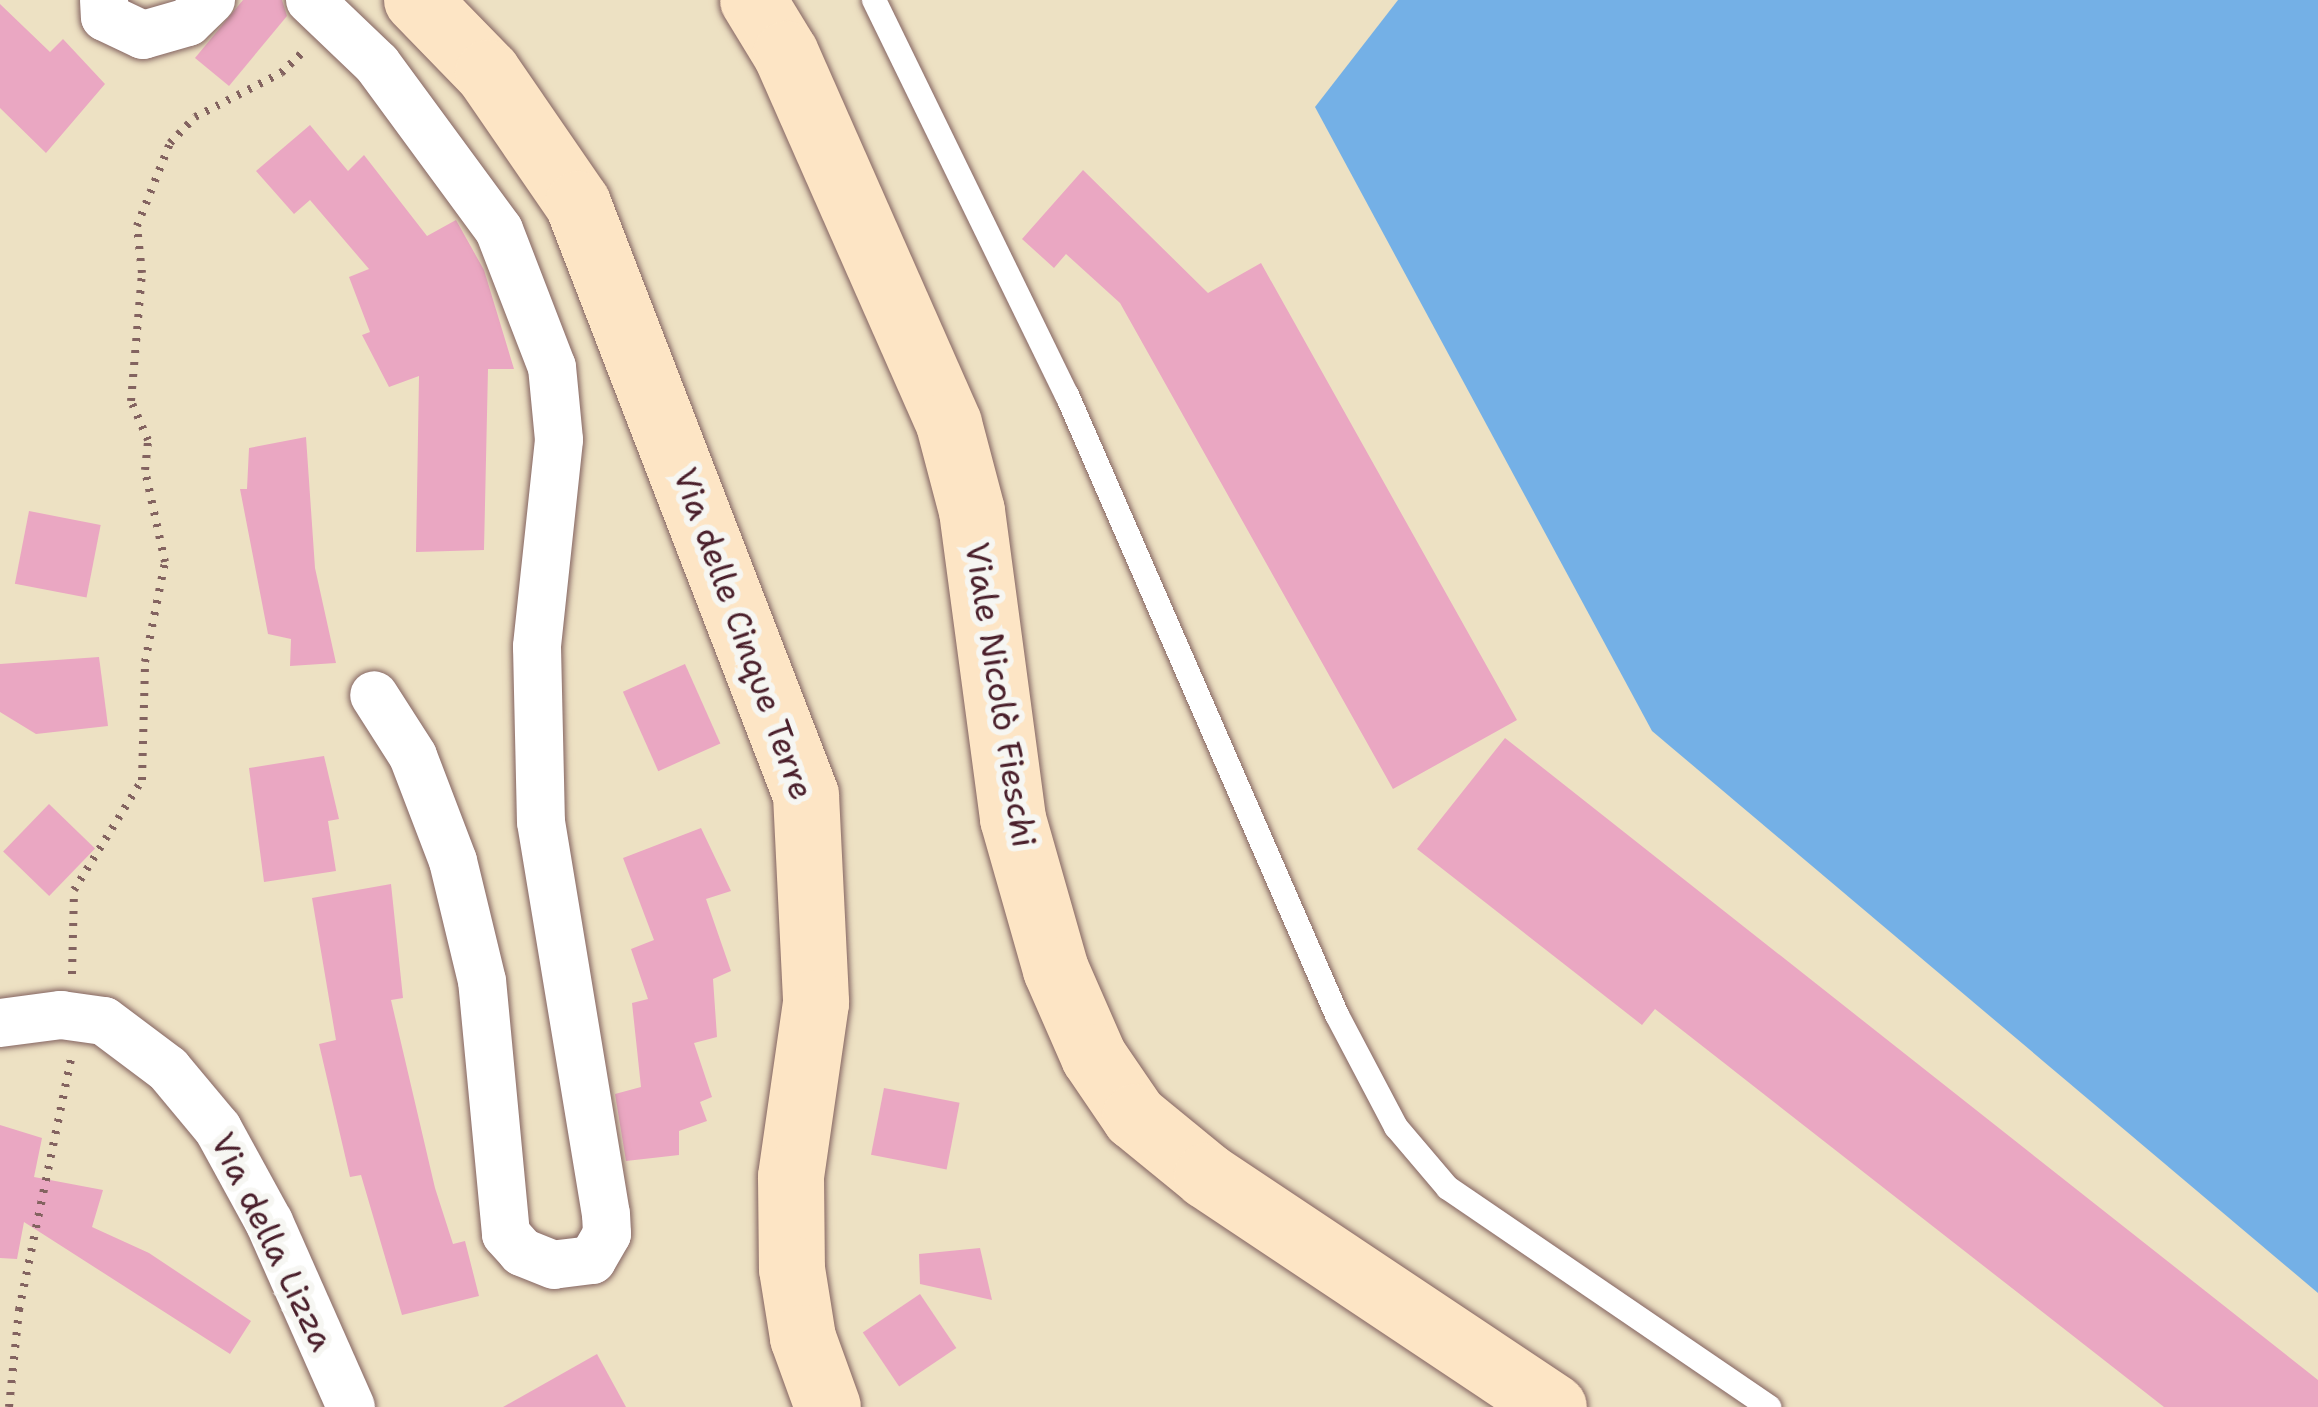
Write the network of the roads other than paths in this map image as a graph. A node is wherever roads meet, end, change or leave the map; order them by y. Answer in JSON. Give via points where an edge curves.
{"nodes":[{"id":1,"x":104,"y":0,"type":"edge"},
{"id":2,"x":211,"y":0,"type":"edge"},
{"id":3,"x":310,"y":0,"type":"edge"},
{"id":4,"x":417,"y":0,"type":"edge"},
{"id":5,"x":753,"y":0,"type":"edge"},
{"id":6,"x":874,"y":0,"type":"edge"},
{"id":7,"x":374,"y":695,"type":"dead end"},
{"id":8,"x":0,"y":1023,"type":"edge"},
{"id":9,"x":351,"y":1407,"type":"edge"},
{"id":10,"x":828,"y":1407,"type":"edge"},
{"id":11,"x":1554,"y":1407,"type":"edge"},
{"id":12,"x":1768,"y":1407,"type":"edge"}],
"edges":[{"from":1,"to":2,"type":"street","via":[[105,17],[143,35],[188,22]]},
{"from":3,"to":7,"type":"street","via":[[377,64],[499,230],[552,367],[559,440],[537,647],[541,822],[606,1214],[607,1234],[592,1260],[554,1265],[522,1252],[506,1234],[482,981],[453,862],[413,756]]},
{"from":4,"to":10,"type":"main road","name":"Via delle Cinque Terre","via":[[488,73],[578,204],[806,795],[816,1003],[791,1178],[792,1269],[803,1338]]},
{"from":5,"to":11,"type":"main road","name":"Viale Nicolò Fieschi","via":[[796,76],[949,424],[972,511],[1013,819],[1056,970],[1094,1057],[1135,1118],[1207,1176]]},
{"from":6,"to":12,"type":"lane","via":[[1067,395],[1337,1015],[1396,1127],[1448,1188]]},
{"from":8,"to":9,"type":"street","name":"Via della Lizza","via":[[61,1015],[124,1030],[218,1130]]}]}
